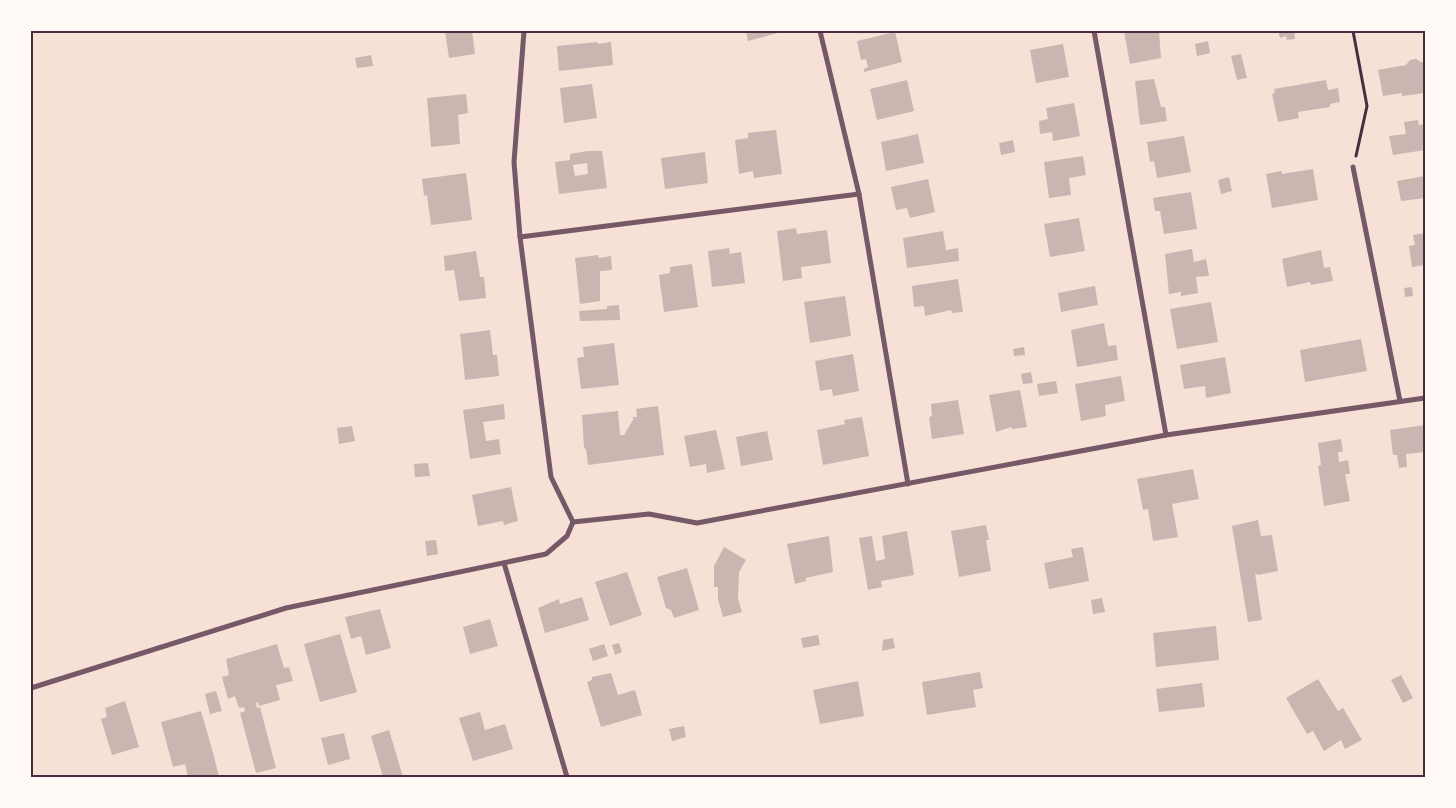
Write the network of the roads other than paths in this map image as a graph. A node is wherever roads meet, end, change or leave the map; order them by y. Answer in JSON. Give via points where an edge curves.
{"nodes":[{"id":1,"x":524,"y":31,"type":"edge"},
{"id":2,"x":820,"y":31,"type":"edge"},
{"id":3,"x":1094,"y":31,"type":"edge"},
{"id":4,"x":1354,"y":167,"type":"road end"},
{"id":5,"x":858,"y":194,"type":"junction"},
{"id":6,"x":520,"y":237,"type":"junction"},
{"id":7,"x":1425,"y":398,"type":"edge"},
{"id":8,"x":1400,"y":401,"type":"junction"},
{"id":9,"x":1166,"y":435,"type":"junction"},
{"id":10,"x":908,"y":484,"type":"junction"},
{"id":11,"x":573,"y":522,"type":"junction"},
{"id":12,"x":504,"y":563,"type":"junction"},
{"id":13,"x":31,"y":688,"type":"edge"},
{"id":14,"x":567,"y":777,"type":"edge"}],
"edges":[{"from":1,"to":6,"type":"street","via":[[514,162]]},
{"from":2,"to":5,"type":"street"},
{"from":3,"to":9,"type":"street"},
{"from":4,"to":8,"type":"street"},
{"from":5,"to":6,"type":"street"},
{"from":5,"to":10,"type":"street"},
{"from":6,"to":11,"type":"street","via":[[551,477]]},
{"from":7,"to":8,"type":"street"},
{"from":8,"to":9,"type":"street"},
{"from":9,"to":10,"type":"street"},
{"from":10,"to":11,"type":"street","via":[[697,523],[649,514]]},
{"from":11,"to":12,"type":"street","via":[[566,536],[546,554]]},
{"from":12,"to":13,"type":"street","via":[[286,608]]},
{"from":12,"to":14,"type":"street"}]}
